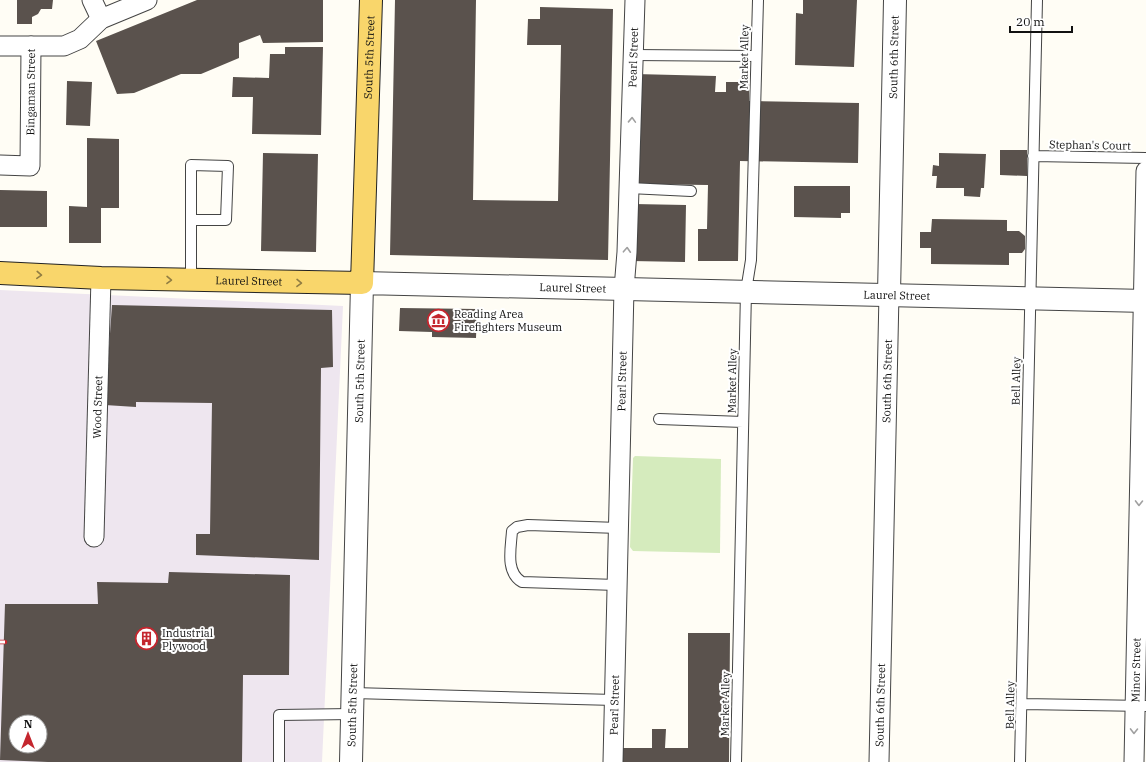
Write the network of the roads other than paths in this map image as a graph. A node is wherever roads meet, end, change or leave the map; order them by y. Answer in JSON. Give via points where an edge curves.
{"nodes":[{"id":1,"x":92,"y":0,"type":"edge"},
{"id":2,"x":148,"y":0,"type":"edge"},
{"id":3,"x":371,"y":0,"type":"edge"},
{"id":4,"x":635,"y":0,"type":"edge"},
{"id":5,"x":758,"y":0,"type":"edge"},
{"id":6,"x":895,"y":0,"type":"edge"},
{"id":7,"x":1037,"y":0,"type":"edge"},
{"id":8,"x":101,"y":19,"type":"junction"},
{"id":9,"x":0,"y":46,"type":"edge"},
{"id":10,"x":31,"y":46,"type":"junction"},
{"id":11,"x":634,"y":55,"type":"junction"},
{"id":12,"x":756,"y":56,"type":"junction"},
{"id":13,"x":1033,"y":156,"type":"junction"},
{"id":14,"x":1146,"y":158,"type":"edge"},
{"id":15,"x":0,"y":165,"type":"edge"},
{"id":16,"x":1146,"y":170,"type":"edge"},
{"id":17,"x":629,"y":188,"type":"junction"},
{"id":18,"x":692,"y":190,"type":"dead end"},
{"id":19,"x":191,"y":220,"type":"junction"},
{"id":20,"x":0,"y":273,"type":"edge"},
{"id":21,"x":101,"y":278,"type":"junction"},
{"id":22,"x":191,"y":280,"type":"junction"},
{"id":23,"x":362,"y":283,"type":"junction"},
{"id":24,"x":624,"y":289,"type":"junction"},
{"id":25,"x":746,"y":291,"type":"junction"},
{"id":26,"x":889,"y":294,"type":"junction"},
{"id":27,"x":1030,"y":298,"type":"junction"},
{"id":28,"x":1144,"y":301,"type":"edge"},
{"id":29,"x":659,"y":419,"type":"dead end"},
{"id":30,"x":743,"y":422,"type":"junction"},
{"id":31,"x":1143,"y":442,"type":"edge"},
{"id":32,"x":618,"y":528,"type":"junction"},
{"id":33,"x":94,"y":536,"type":"dead end"},
{"id":34,"x":617,"y":585,"type":"junction"},
{"id":35,"x":615,"y":700,"type":"junction"},
{"id":36,"x":352,"y":704,"type":"junction"},
{"id":37,"x":1022,"y":704,"type":"junction"},
{"id":38,"x":1140,"y":706,"type":"edge"},
{"id":39,"x":279,"y":762,"type":"edge"},
{"id":40,"x":351,"y":762,"type":"edge"},
{"id":41,"x":613,"y":762,"type":"edge"},
{"id":42,"x":736,"y":762,"type":"edge"},
{"id":43,"x":879,"y":762,"type":"edge"},
{"id":44,"x":1020,"y":762,"type":"edge"},
{"id":45,"x":1134,"y":762,"type":"edge"}],
"edges":[{"from":1,"to":8,"type":"street"},
{"from":2,"to":8,"type":"street","name":"Bingaman Street"},
{"from":3,"to":23,"type":"main road","name":"South 5th Street"},
{"from":4,"to":11,"type":"street","name":"Pearl Street"},
{"from":5,"to":12,"type":"lane","name":"Market Alley"},
{"from":6,"to":26,"type":"street","name":"South 6th Street"},
{"from":7,"to":13,"type":"lane","name":"Bell Alley"},
{"from":8,"to":10,"type":"street","name":"Bingaman Street","via":[[80,39],[64,46]]},
{"from":9,"to":10,"type":"street"},
{"from":10,"to":15,"type":"street","name":"Bingaman Street","via":[[30,166]]},
{"from":11,"to":12,"type":"lane"},
{"from":17,"to":11,"type":"street","name":"Pearl Street","one_way":true},
{"from":12,"to":25,"type":"lane","name":"Market Alley","via":[[752,260]]},
{"from":13,"to":14,"type":"lane","name":"Stephan's Court"},
{"from":13,"to":27,"type":"lane","name":"Bell Alley"},
{"from":16,"to":28,"type":"street","name":"Minor Street"},
{"from":17,"to":18,"type":"lane"},
{"from":24,"to":17,"type":"street","name":"Pearl Street","one_way":true},
{"from":19,"to":19,"type":"lane","via":[[191,165],[228,166],[226,220]]},
{"from":19,"to":22,"type":"lane"},
{"from":20,"to":21,"type":"main road","name":"Laurel Street","one_way":true},
{"from":21,"to":22,"type":"main road","name":"Laurel Street","one_way":true},
{"from":21,"to":33,"type":"street","name":"Wood Street"},
{"from":22,"to":23,"type":"main road","name":"Laurel Street","one_way":true},
{"from":23,"to":24,"type":"street","name":"Laurel Street"},
{"from":23,"to":36,"type":"street","name":"South 5th Street"},
{"from":24,"to":25,"type":"street","name":"Laurel Street"},
{"from":24,"to":32,"type":"street","name":"Pearl Street"},
{"from":25,"to":26,"type":"street","name":"Laurel Street"},
{"from":25,"to":30,"type":"lane","name":"Market Alley"},
{"from":26,"to":27,"type":"street","name":"Laurel Street"},
{"from":26,"to":43,"type":"street","name":"South 6th Street"},
{"from":27,"to":28,"type":"street","name":"Laurel Street"},
{"from":27,"to":37,"type":"lane","name":"Bell Alley"},
{"from":28,"to":31,"type":"street","name":"Minor Street"},
{"from":29,"to":30,"type":"lane"},
{"from":30,"to":42,"type":"lane","name":"Market Alley"},
{"from":31,"to":38,"type":"street","name":"Minor Street","one_way":true},
{"from":32,"to":34,"type":"street","name":"Pearl Street"},
{"from":32,"to":34,"type":"lane","via":[[528,525],[517,527],[512,531],[511,568],[517,579],[522,582]]},
{"from":34,"to":35,"type":"street","name":"Pearl Street"},
{"from":35,"to":36,"type":"lane"},
{"from":35,"to":41,"type":"street","name":"Pearl Street"},
{"from":36,"to":39,"type":"lane","via":[[280,715]]},
{"from":36,"to":40,"type":"street","name":"South 5th Street"},
{"from":37,"to":38,"type":"lane"},
{"from":37,"to":44,"type":"lane","name":"Bell Alley"},
{"from":38,"to":45,"type":"street","name":"Minor Street","one_way":true}]}
